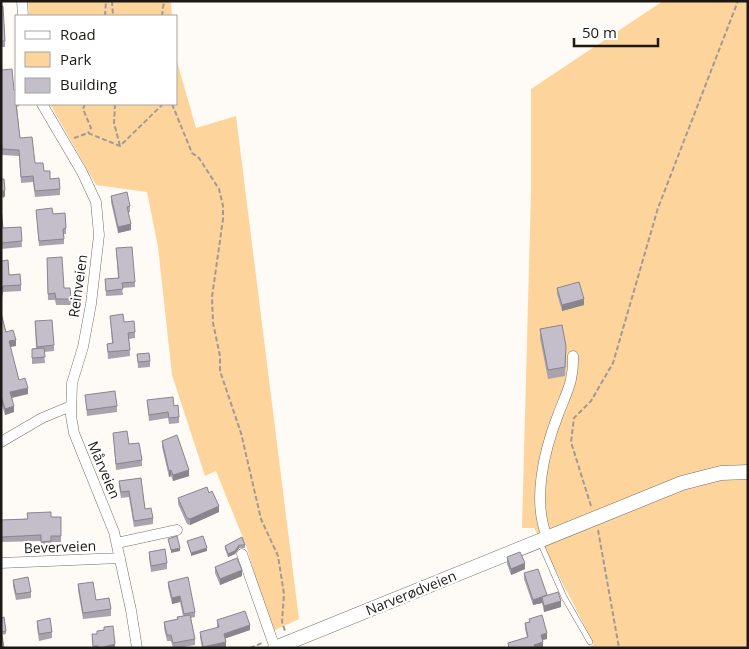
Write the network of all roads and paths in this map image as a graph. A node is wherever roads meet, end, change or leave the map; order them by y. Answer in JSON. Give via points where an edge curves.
{"nodes":[{"id":1,"x":22,"y":1,"type":"edge"},
{"id":2,"x":106,"y":1,"type":"edge"},
{"id":3,"x":112,"y":1,"type":"edge"},
{"id":4,"x":164,"y":1,"type":"edge"},
{"id":5,"x":738,"y":1,"type":"edge"},
{"id":6,"x":23,"y":15,"type":"edge"},
{"id":7,"x":105,"y":15,"type":"edge"},
{"id":8,"x":113,"y":15,"type":"edge"},
{"id":9,"x":162,"y":15,"type":"edge"},
{"id":10,"x":43,"y":105,"type":"edge"},
{"id":11,"x":85,"y":105,"type":"edge"},
{"id":12,"x":114,"y":105,"type":"edge"},
{"id":13,"x":162,"y":105,"type":"edge"},
{"id":14,"x":172,"y":105,"type":"edge"},
{"id":15,"x":88,"y":133,"type":"junction"},
{"id":16,"x":63,"y":142,"type":"junction"},
{"id":17,"x":120,"y":146,"type":"junction"},
{"id":18,"x":573,"y":356,"type":"dead end"},
{"id":19,"x":71,"y":406,"type":"junction"},
{"id":20,"x":1,"y":442,"type":"edge"},
{"id":21,"x":748,"y":472,"type":"edge"},
{"id":22,"x":593,"y":512,"type":"junction"},
{"id":23,"x":177,"y":530,"type":"dead end"},
{"id":24,"x":543,"y":538,"type":"junction"},
{"id":25,"x":117,"y":543,"type":"junction"},
{"id":26,"x":242,"y":554,"type":"dead end"},
{"id":27,"x":120,"y":558,"type":"junction"},
{"id":28,"x":1,"y":563,"type":"edge"},
{"id":29,"x":289,"y":642,"type":"junction"},
{"id":30,"x":590,"y":642,"type":"dead end"},
{"id":31,"x":274,"y":645,"type":"edge"},
{"id":32,"x":137,"y":648,"type":"edge"},
{"id":33,"x":250,"y":648,"type":"edge"},
{"id":34,"x":619,"y":648,"type":"edge"}],
"edges":[{"from":1,"to":6,"type":"street"},
{"from":2,"to":7,"type":"path"},
{"from":3,"to":8,"type":"path"},
{"from":4,"to":9,"type":"path"},
{"from":5,"to":22,"type":"path","via":[[658,208],[613,363],[591,401],[574,418],[571,442]]},
{"from":10,"to":16,"type":"street","name":"Reinveien"},
{"from":11,"to":15,"type":"path","via":[[83,109],[91,128]]},
{"from":12,"to":17,"type":"path","via":[[114,123]]},
{"from":13,"to":17,"type":"path"},
{"from":14,"to":29,"type":"path","via":[[192,153],[199,158],[221,197],[223,219],[212,297],[220,371],[241,433],[261,520],[278,556],[284,594],[282,622]]},
{"from":15,"to":16,"type":"path"},
{"from":15,"to":17,"type":"path"},
{"from":16,"to":19,"type":"street","name":"Reinveien","via":[[90,187],[99,221],[91,304],[72,383]]},
{"from":18,"to":24,"type":"street","via":[[574,371],[552,432],[540,495]]},
{"from":19,"to":20,"type":"street","via":[[42,418]]},
{"from":19,"to":25,"type":"street","name":"Mårveien","via":[[74,434],[100,493]]},
{"from":21,"to":22,"type":"main road","name":"Narverødveien","via":[[720,473]]},
{"from":22,"to":24,"type":"main road","name":"Narverødveien"},
{"from":22,"to":34,"type":"path"},
{"from":23,"to":25,"type":"street"},
{"from":24,"to":29,"type":"main road","name":"Narverødveien"},
{"from":24,"to":30,"type":"lane","via":[[564,597]]},
{"from":25,"to":27,"type":"street","name":"Mårveien"},
{"from":26,"to":31,"type":"street"},
{"from":27,"to":28,"type":"street","name":"Beverveien"},
{"from":27,"to":32,"type":"street","name":"Mårveien"},
{"from":29,"to":31,"type":"main road","name":"Narverødveien"},
{"from":31,"to":33,"type":"path"}]}
